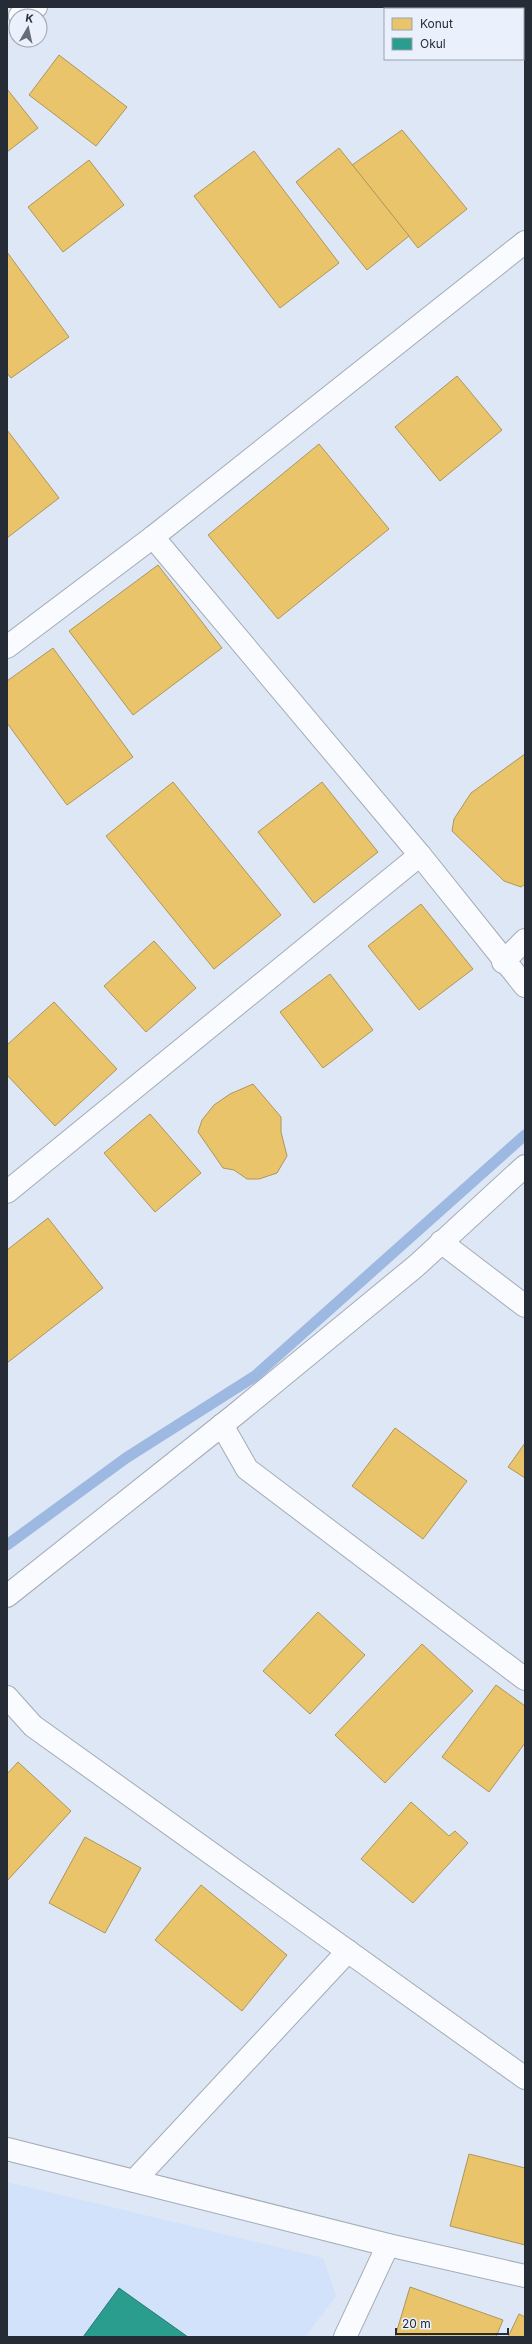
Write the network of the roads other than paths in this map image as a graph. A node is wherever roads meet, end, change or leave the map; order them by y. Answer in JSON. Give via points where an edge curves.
{"nodes":[{"id":1,"x":525,"y":242,"type":"edge"},
{"id":2,"x":152,"y":537,"type":"junction"},
{"id":3,"x":7,"y":647,"type":"edge"},
{"id":4,"x":420,"y":855,"type":"junction"},
{"id":5,"x":525,"y":940,"type":"edge"},
{"id":6,"x":503,"y":962,"type":"junction"},
{"id":7,"x":525,"y":986,"type":"edge"},
{"id":8,"x":525,"y":1166,"type":"edge"},
{"id":9,"x":7,"y":1192,"type":"edge"},
{"id":10,"x":441,"y":1242,"type":"junction"},
{"id":11,"x":525,"y":1306,"type":"edge"},
{"id":12,"x":222,"y":1425,"type":"junction"},
{"id":13,"x":7,"y":1596,"type":"edge"},
{"id":14,"x":525,"y":1679,"type":"edge"},
{"id":15,"x":7,"y":1697,"type":"edge"},
{"id":16,"x":348,"y":1951,"type":"junction"},
{"id":17,"x":525,"y":2078,"type":"edge"},
{"id":18,"x":7,"y":2149,"type":"edge"},
{"id":19,"x":134,"y":2181,"type":"junction"},
{"id":20,"x":388,"y":2245,"type":"junction"},
{"id":21,"x":525,"y":2276,"type":"edge"},
{"id":22,"x":345,"y":2337,"type":"edge"}],
"edges":[{"from":1,"to":2,"type":"street"},
{"from":2,"to":3,"type":"street"},
{"from":2,"to":4,"type":"street"},
{"from":4,"to":6,"type":"street"},
{"from":4,"to":9,"type":"street"},
{"from":5,"to":6,"type":"street"},
{"from":6,"to":7,"type":"street"},
{"from":8,"to":10,"type":"street"},
{"from":10,"to":11,"type":"street"},
{"from":10,"to":12,"type":"street"},
{"from":12,"to":13,"type":"street"},
{"from":12,"to":14,"type":"street","via":[[248,1469]]},
{"from":15,"to":16,"type":"street","via":[[33,1726]]},
{"from":16,"to":17,"type":"street"},
{"from":16,"to":19,"type":"street"},
{"from":18,"to":19,"type":"street"},
{"from":19,"to":20,"type":"street"},
{"from":20,"to":21,"type":"street"},
{"from":20,"to":22,"type":"street"}]}
